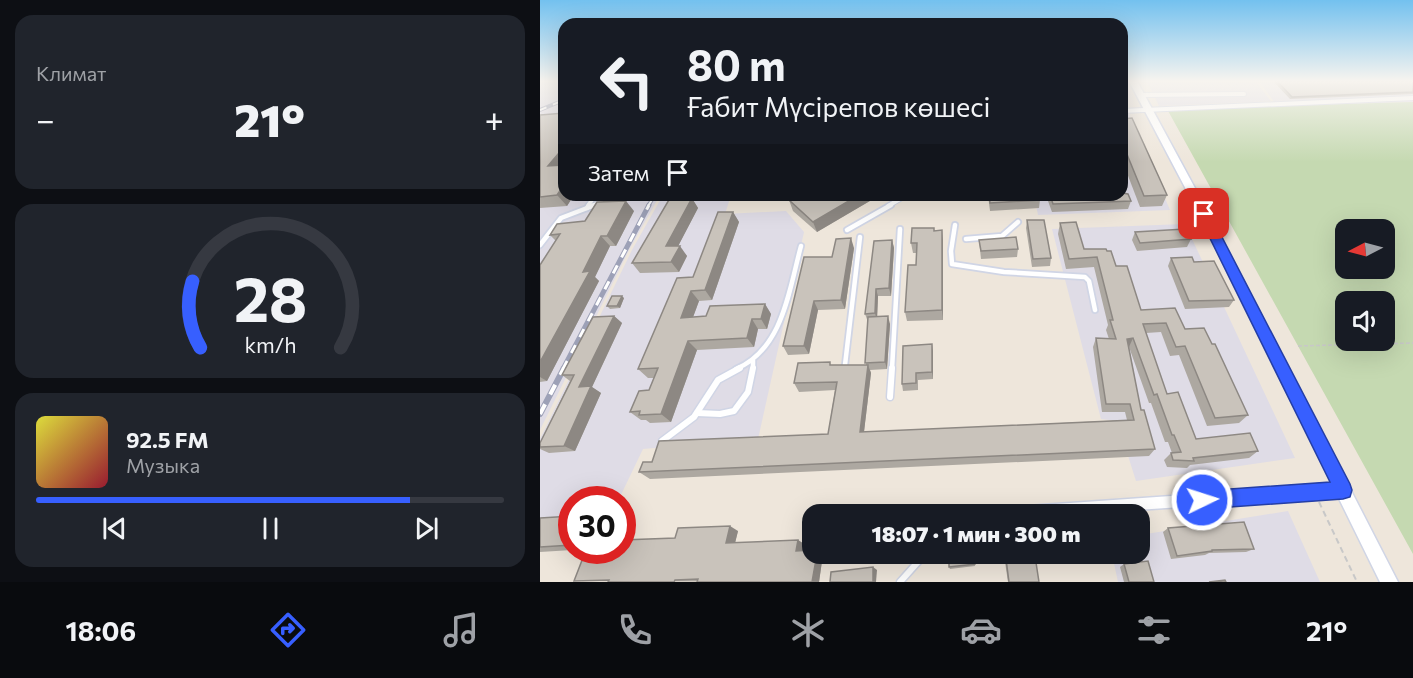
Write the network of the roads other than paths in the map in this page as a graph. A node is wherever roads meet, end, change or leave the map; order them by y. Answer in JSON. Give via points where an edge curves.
{"nodes":[{"id":1,"x":1147,"y":108,"type":"edge"},
{"id":2,"x":1207,"y":108,"type":"edge"},
{"id":3,"x":1128,"y":111,"type":"edge"},
{"id":4,"x":1149,"y":111,"type":"junction"},
{"id":5,"x":591,"y":201,"type":"edge"},
{"id":6,"x":605,"y":201,"type":"edge"},
{"id":7,"x":897,"y":201,"type":"edge"},
{"id":8,"x":587,"y":208,"type":"junction"},
{"id":9,"x":1018,"y":222,"type":"dead end"},
{"id":10,"x":955,"y":225,"type":"dead end"},
{"id":11,"x":900,"y":229,"type":"dead end"},
{"id":12,"x":846,"y":230,"type":"dead end"},
{"id":13,"x":860,"y":237,"type":"dead end"},
{"id":14,"x":966,"y":238,"type":"dead end"},
{"id":15,"x":540,"y":246,"type":"edge"},
{"id":16,"x":801,"y":246,"type":"dead end"},
{"id":17,"x":1095,"y":310,"type":"dead end"},
{"id":18,"x":753,"y":360,"type":"junction"},
{"id":19,"x":845,"y":365,"type":"edge"},
{"id":20,"x":890,"y":397,"type":"dead end"},
{"id":21,"x":697,"y":413,"type":"junction"},
{"id":22,"x":662,"y":441,"type":"edge"},
{"id":23,"x":1343,"y":490,"type":"junction"},
{"id":24,"x":1142,"y":504,"type":"edge"},
{"id":25,"x":916,"y":564,"type":"edge"},
{"id":26,"x":900,"y":582,"type":"edge"},
{"id":27,"x":1389,"y":582,"type":"edge"}],
"edges":[{"from":1,"to":4,"type":"main road"},
{"from":2,"to":4,"type":"lane"},
{"from":3,"to":4,"type":"lane"},
{"from":4,"to":23,"type":"main road"},
{"from":5,"to":8,"type":"lane"},
{"from":6,"to":8,"type":"lane"},
{"from":7,"to":12,"type":"lane"},
{"from":8,"to":15,"type":"lane","via":[[561,218]]},
{"from":9,"to":14,"type":"lane","via":[[1011,233],[1002,237]]},
{"from":10,"to":17,"type":"lane","via":[[952,264],[1085,277]]},
{"from":11,"to":20,"type":"lane"},
{"from":13,"to":19,"type":"lane"},
{"from":16,"to":18,"type":"lane","via":[[782,312],[772,335]]},
{"from":18,"to":21,"type":"lane","via":[[714,383]]},
{"from":18,"to":21,"type":"lane","via":[[750,385],[737,409],[728,413]]},
{"from":21,"to":22,"type":"lane"},
{"from":23,"to":24,"type":"street"},
{"from":23,"to":27,"type":"main road"},
{"from":25,"to":26,"type":"lane"}]}
